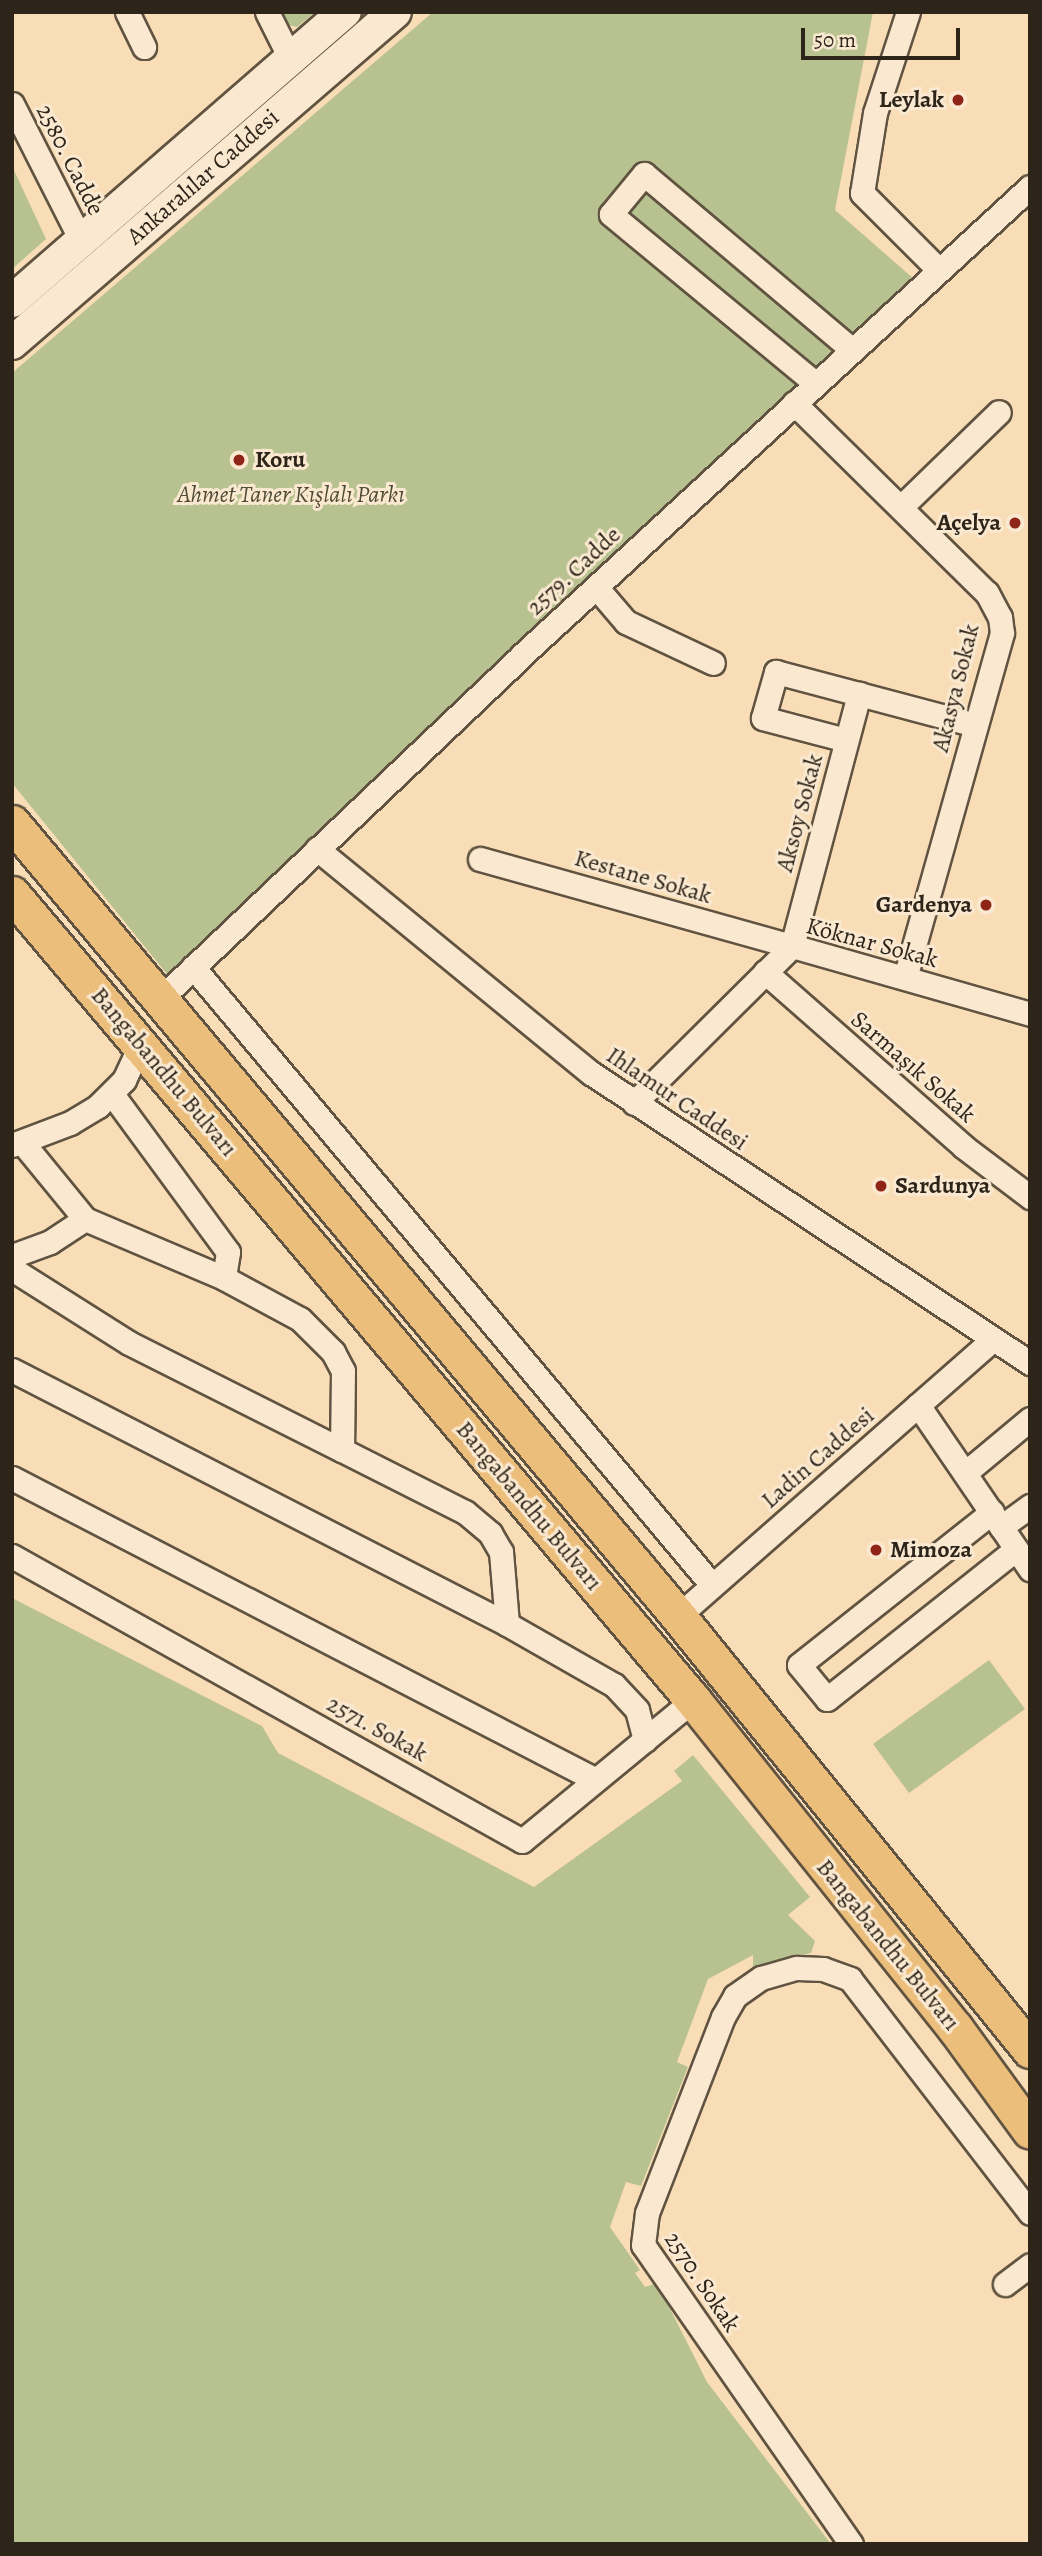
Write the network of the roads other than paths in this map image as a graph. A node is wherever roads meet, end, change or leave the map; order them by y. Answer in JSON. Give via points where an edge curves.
{"nodes":[{"id":1,"x":127,"y":12,"type":"edge"},
{"id":2,"x":267,"y":12,"type":"edge"},
{"id":3,"x":345,"y":12,"type":"edge"},
{"id":4,"x":395,"y":12,"type":"edge"},
{"id":5,"x":908,"y":12,"type":"edge"},
{"id":6,"x":144,"y":47,"type":"dead end"},
{"id":7,"x":290,"y":58,"type":"junction"},
{"id":8,"x":313,"y":82,"type":"junction"},
{"id":9,"x":12,"y":104,"type":"edge"},
{"id":10,"x":1030,"y":187,"type":"edge"},
{"id":11,"x":81,"y":240,"type":"junction"},
{"id":12,"x":104,"y":262,"type":"junction"},
{"id":13,"x":939,"y":270,"type":"junction"},
{"id":14,"x":12,"y":301,"type":"edge"},
{"id":15,"x":12,"y":343,"type":"edge"},
{"id":16,"x":852,"y":350,"type":"junction"},
{"id":17,"x":816,"y":383,"type":"junction"},
{"id":18,"x":794,"y":403,"type":"junction"},
{"id":19,"x":999,"y":412,"type":"dead end"},
{"id":20,"x":901,"y":507,"type":"junction"},
{"id":21,"x":596,"y":587,"type":"junction"},
{"id":22,"x":713,"y":663,"type":"dead end"},
{"id":23,"x":859,"y":694,"type":"junction"},
{"id":24,"x":975,"y":725,"type":"junction"},
{"id":25,"x":846,"y":740,"type":"junction"},
{"id":26,"x":12,"y":823,"type":"edge"},
{"id":27,"x":317,"y":849,"type":"junction"},
{"id":28,"x":480,"y":859,"type":"dead end"},
{"id":29,"x":12,"y":894,"type":"edge"},
{"id":30,"x":792,"y":946,"type":"junction"},
{"id":31,"x":193,"y":967,"type":"junction"},
{"id":32,"x":765,"y":972,"type":"junction"},
{"id":33,"x":905,"y":978,"type":"junction"},
{"id":34,"x":159,"y":1000,"type":"junction"},
{"id":35,"x":1030,"y":1014,"type":"edge"},
{"id":36,"x":141,"y":1044,"type":"junction"},
{"id":37,"x":113,"y":1094,"type":"junction"},
{"id":38,"x":634,"y":1103,"type":"junction"},
{"id":39,"x":17,"y":1143,"type":"edge"},
{"id":40,"x":1030,"y":1197,"type":"edge"},
{"id":41,"x":85,"y":1219,"type":"junction"},
{"id":42,"x":12,"y":1256,"type":"edge"},
{"id":43,"x":12,"y":1269,"type":"edge"},
{"id":44,"x":224,"y":1278,"type":"junction"},
{"id":45,"x":992,"y":1340,"type":"junction"},
{"id":46,"x":1030,"y":1363,"type":"edge"},
{"id":47,"x":12,"y":1370,"type":"edge"},
{"id":48,"x":918,"y":1405,"type":"junction"},
{"id":49,"x":1030,"y":1419,"type":"edge"},
{"id":50,"x":342,"y":1450,"type":"junction"},
{"id":51,"x":965,"y":1472,"type":"junction"},
{"id":52,"x":12,"y":1478,"type":"edge"},
{"id":53,"x":1030,"y":1506,"type":"edge"},
{"id":54,"x":996,"y":1520,"type":"junction"},
{"id":55,"x":1016,"y":1549,"type":"junction"},
{"id":56,"x":12,"y":1556,"type":"edge"},
{"id":57,"x":1030,"y":1569,"type":"edge"},
{"id":58,"x":712,"y":1586,"type":"junction"},
{"id":59,"x":678,"y":1616,"type":"junction"},
{"id":60,"x":508,"y":1624,"type":"junction"},
{"id":61,"x":693,"y":1700,"type":"junction"},
{"id":62,"x":645,"y":1740,"type":"junction"},
{"id":63,"x":596,"y":1780,"type":"junction"},
{"id":64,"x":1030,"y":2050,"type":"edge"},
{"id":65,"x":1030,"y":2131,"type":"edge"},
{"id":66,"x":1030,"y":2213,"type":"edge"},
{"id":67,"x":1030,"y":2265,"type":"edge"},
{"id":68,"x":1005,"y":2284,"type":"dead end"},
{"id":69,"x":852,"y":2544,"type":"edge"}],
"edges":[{"from":1,"to":6,"type":"street"},
{"from":2,"to":7,"type":"street"},
{"from":3,"to":7,"type":"main road","name":"Ankaralılar Caddesi"},
{"from":4,"to":8,"type":"main road","name":"Ankaralılar Caddesi"},
{"from":5,"to":13,"type":"street","via":[[875,114],[862,194]]},
{"from":7,"to":8,"type":"main road"},
{"from":7,"to":11,"type":"main road","name":"Ankaralılar Caddesi"},
{"from":8,"to":12,"type":"main road","name":"Ankaralılar Caddesi"},
{"from":9,"to":11,"type":"street","name":"2580. Cadde"},
{"from":10,"to":13,"type":"street","name":"2579. Cadde"},
{"from":11,"to":12,"type":"main road"},
{"from":11,"to":14,"type":"main road","name":"Ankaralılar Caddesi"},
{"from":12,"to":15,"type":"main road","name":"Ankaralılar Caddesi"},
{"from":13,"to":16,"type":"street","name":"2579. Cadde"},
{"from":16,"to":17,"type":"street","name":"2579. Cadde"},
{"from":16,"to":17,"type":"street","via":[[644,174],[611,214]]},
{"from":17,"to":18,"type":"street","name":"2579. Cadde"},
{"from":18,"to":20,"type":"street","name":"Akasya Sokak"},
{"from":18,"to":21,"type":"street","name":"2579. Cadde"},
{"from":19,"to":20,"type":"street"},
{"from":20,"to":24,"type":"street","name":"Akasya Sokak","via":[[987,593],[1000,617],[1002,633]]},
{"from":21,"to":22,"type":"street","via":[[626,622]]},
{"from":21,"to":27,"type":"street","name":"2579. Cadde"},
{"from":23,"to":24,"type":"street"},
{"from":23,"to":25,"type":"street","name":"Aksoy Sokak"},
{"from":23,"to":25,"type":"street","via":[[776,672],[763,718]]},
{"from":24,"to":33,"type":"street","name":"Akasya Sokak"},
{"from":25,"to":30,"type":"street","name":"Aksoy Sokak"},
{"from":26,"to":34,"type":"main road","name":"Bangabandhu Bulvarı"},
{"from":27,"to":31,"type":"street","name":"2579. Cadde"},
{"from":27,"to":38,"type":"street","name":"Ihlamur Caddesi","via":[[568,1056]]},
{"from":28,"to":30,"type":"street","name":"Kestane Sokak"},
{"from":29,"to":36,"type":"main road","name":"Bangabandhu Bulvarı"},
{"from":30,"to":32,"type":"street","name":"Köknar Sokak"},
{"from":30,"to":33,"type":"street","name":"Köknar Sokak"},
{"from":31,"to":34,"type":"street","name":"2579. Cadde"},
{"from":31,"to":58,"type":"street"},
{"from":32,"to":38,"type":"street","name":"Köknar Sokak"},
{"from":32,"to":40,"type":"street","name":"Sarmaşık Sokak","via":[[964,1147]]},
{"from":33,"to":35,"type":"street","name":"Köknar Sokak"},
{"from":34,"to":36,"type":"main road"},
{"from":34,"to":59,"type":"main road","name":"Bangabandhu Bulvarı"},
{"from":36,"to":37,"type":"street"},
{"from":36,"to":61,"type":"main road","name":"Bangabandhu Bulvarı"},
{"from":37,"to":39,"type":"street","via":[[84,1116]]},
{"from":37,"to":44,"type":"street","via":[[228,1252]]},
{"from":38,"to":45,"type":"street","name":"Ihlamur Caddesi"},
{"from":39,"to":41,"type":"street"},
{"from":41,"to":42,"type":"street","via":[[50,1242]]},
{"from":41,"to":44,"type":"street"},
{"from":43,"to":50,"type":"street","via":[[128,1343]]},
{"from":44,"to":50,"type":"street","via":[[300,1319],[333,1352],[342,1371]]},
{"from":45,"to":46,"type":"street","name":"Ihlamur Caddesi"},
{"from":45,"to":48,"type":"street","name":"Ladin Caddesi"},
{"from":47,"to":60,"type":"street"},
{"from":48,"to":51,"type":"street"},
{"from":48,"to":58,"type":"street","name":"Ladin Caddesi"},
{"from":49,"to":51,"type":"street"},
{"from":50,"to":60,"type":"street","via":[[465,1513],[490,1533],[502,1562]]},
{"from":51,"to":54,"type":"street"},
{"from":52,"to":63,"type":"street"},
{"from":53,"to":54,"type":"street"},
{"from":54,"to":55,"type":"street"},
{"from":54,"to":55,"type":"street","via":[[799,1665],[827,1699]]},
{"from":55,"to":57,"type":"street"},
{"from":56,"to":63,"type":"street","name":"2571. Sokak","via":[[522,1841]]},
{"from":58,"to":59,"type":"street","name":"Ladin Caddesi"},
{"from":59,"to":64,"type":"main road","name":"Bangabandhu Bulvarı"},
{"from":60,"to":62,"type":"street","via":[[614,1685],[637,1710]]},
{"from":61,"to":62,"type":"street","name":"2571. Sokak"},
{"from":61,"to":65,"type":"main road","name":"Bangabandhu Bulvarı","via":[[955,2028]]},
{"from":62,"to":63,"type":"street","name":"2571. Sokak"},
{"from":66,"to":69,"type":"street","name":"2570. Sokak","via":[[858,1984],[823,1969],[781,1970],[749,1985],[731,2002],[647,2213],[642,2238]]},
{"from":67,"to":68,"type":"street"}]}
